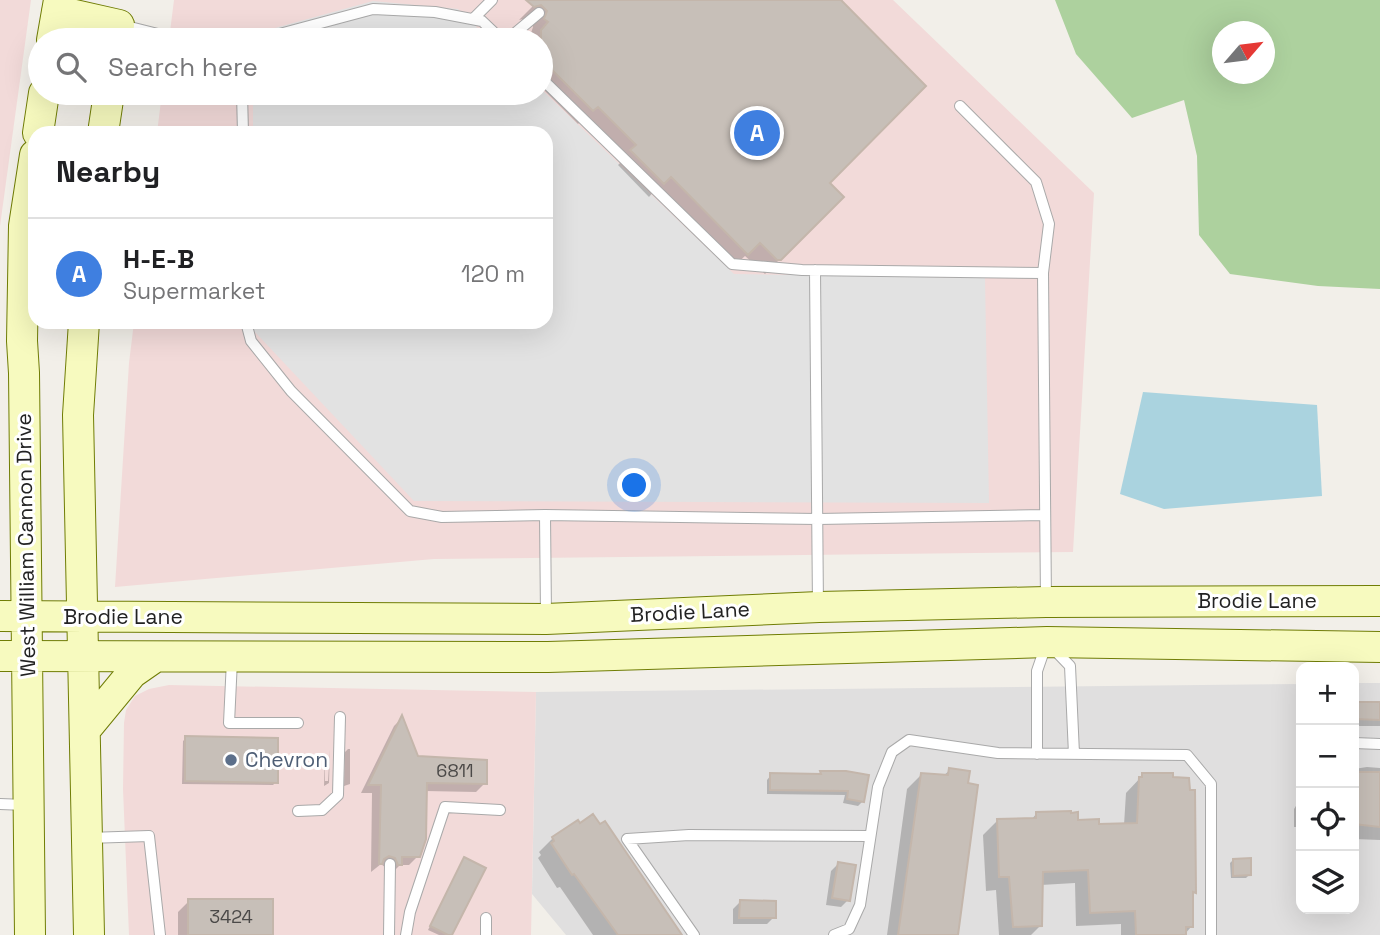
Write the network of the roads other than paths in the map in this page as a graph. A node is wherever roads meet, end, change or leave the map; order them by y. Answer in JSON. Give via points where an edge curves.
{"nodes":[{"id":1,"x":492,"y":0,"type":"edge"},
{"id":2,"x":539,"y":12,"type":"dead end"},
{"id":3,"x":56,"y":17,"type":"edge"},
{"id":4,"x":472,"y":19,"type":"junction"},
{"id":5,"x":120,"y":22,"type":"edge"},
{"id":6,"x":141,"y":28,"type":"edge"},
{"id":7,"x":302,"y":28,"type":"edge"},
{"id":8,"x":490,"y":28,"type":"edge"},
{"id":9,"x":519,"y":28,"type":"edge"},
{"id":10,"x":553,"y":90,"type":"edge"},
{"id":11,"x":42,"y":105,"type":"edge"},
{"id":12,"x":107,"y":105,"type":"edge"},
{"id":13,"x":242,"y":105,"type":"edge"},
{"id":14,"x":960,"y":106,"type":"dead end"},
{"id":15,"x":39,"y":126,"type":"edge"},
{"id":16,"x":104,"y":126,"type":"edge"},
{"id":17,"x":243,"y":126,"type":"edge"},
{"id":18,"x":28,"y":201,"type":"edge"},
{"id":19,"x":815,"y":270,"type":"junction"},
{"id":20,"x":1043,"y":273,"type":"junction"},
{"id":21,"x":84,"y":329,"type":"edge"},
{"id":22,"x":248,"y":329,"type":"edge"},
{"id":23,"x":544,"y":515,"type":"junction"},
{"id":24,"x":1045,"y":515,"type":"junction"},
{"id":25,"x":818,"y":519,"type":"junction"},
{"id":26,"x":1380,"y":601,"type":"edge"},
{"id":27,"x":1046,"y":602,"type":"junction"},
{"id":28,"x":818,"y":607,"type":"junction"},
{"id":29,"x":14,"y":616,"type":"edge"},
{"id":30,"x":82,"y":616,"type":"junction"},
{"id":31,"x":546,"y":619,"type":"junction"},
{"id":32,"x":1048,"y":642,"type":"junction"},
{"id":33,"x":1380,"y":647,"type":"edge"},
{"id":34,"x":14,"y":657,"type":"edge"},
{"id":35,"x":82,"y":657,"type":"junction"},
{"id":36,"x":155,"y":657,"type":"junction"},
{"id":37,"x":232,"y":657,"type":"junction"},
{"id":38,"x":340,"y":717,"type":"dead end"},
{"id":39,"x":298,"y":723,"type":"dead end"},
{"id":40,"x":85,"y":730,"type":"junction"},
{"id":41,"x":1359,"y":743,"type":"edge"},
{"id":42,"x":1380,"y":744,"type":"edge"},
{"id":43,"x":1037,"y":754,"type":"junction"},
{"id":44,"x":1074,"y":754,"type":"junction"},
{"id":45,"x":14,"y":804,"type":"edge"},
{"id":46,"x":500,"y":810,"type":"dead end"},
{"id":47,"x":298,"y":811,"type":"dead end"},
{"id":48,"x":870,"y":836,"type":"junction"},
{"id":49,"x":88,"y":838,"type":"junction"},
{"id":50,"x":390,"y":864,"type":"dead end"},
{"id":51,"x":486,"y":918,"type":"dead end"},
{"id":52,"x":30,"y":935,"type":"edge"},
{"id":53,"x":89,"y":935,"type":"edge"},
{"id":54,"x":160,"y":935,"type":"edge"},
{"id":55,"x":389,"y":935,"type":"edge"},
{"id":56,"x":407,"y":935,"type":"edge"},
{"id":57,"x":486,"y":935,"type":"edge"},
{"id":58,"x":694,"y":935,"type":"edge"},
{"id":59,"x":834,"y":935,"type":"edge"},
{"id":60,"x":1211,"y":935,"type":"edge"}],
"edges":[{"from":1,"to":4,"type":"lane"},
{"from":2,"to":9,"type":"lane"},
{"from":3,"to":5,"type":"main road"},
{"from":4,"to":7,"type":"lane","via":[[373,9]]},
{"from":4,"to":8,"type":"lane"},
{"from":5,"to":6,"type":"lane"},
{"from":10,"to":19,"type":"lane","via":[[732,264]]},
{"from":11,"to":15,"type":"main road"},
{"from":12,"to":16,"type":"main road"},
{"from":13,"to":17,"type":"lane"},
{"from":14,"to":20,"type":"lane","via":[[1036,182],[1049,224]]},
{"from":18,"to":29,"type":"main road","name":"West William Cannon Drive"},
{"from":19,"to":20,"type":"lane"},
{"from":19,"to":25,"type":"lane"},
{"from":20,"to":24,"type":"lane"},
{"from":21,"to":30,"type":"main road","via":[[78,415]]},
{"from":22,"to":23,"type":"lane","via":[[251,341],[291,391],[410,511],[442,517]]},
{"from":23,"to":25,"type":"lane"},
{"from":23,"to":31,"type":"lane"},
{"from":24,"to":25,"type":"lane"},
{"from":24,"to":27,"type":"lane"},
{"from":25,"to":28,"type":"lane"},
{"from":26,"to":27,"type":"main road","name":"Brodie Lane"},
{"from":27,"to":28,"type":"main road","name":"Brodie Lane"},
{"from":27,"to":32,"type":"main road"},
{"from":28,"to":31,"type":"main road","name":"Brodie Lane"},
{"from":29,"to":30,"type":"main road","name":"Brodie Lane"},
{"from":29,"to":34,"type":"main road","name":"West William Cannon Drive"},
{"from":30,"to":31,"type":"main road","name":"Brodie Lane"},
{"from":30,"to":35,"type":"main road"},
{"from":32,"to":33,"type":"main road","name":"Brodie Lane"},
{"from":32,"to":37,"type":"main road","name":"Brodie Lane","via":[[548,657]]},
{"from":32,"to":43,"type":"lane","via":[[1037,671]]},
{"from":32,"to":44,"type":"lane","via":[[1069,666]]},
{"from":34,"to":35,"type":"main road","name":"Brodie Lane"},
{"from":34,"to":45,"type":"main road","name":"West William Cannon Drive"},
{"from":35,"to":36,"type":"main road","name":"Brodie Lane"},
{"from":35,"to":40,"type":"main road"},
{"from":36,"to":37,"type":"main road","name":"Brodie Lane"},
{"from":36,"to":40,"type":"main road","via":[[124,681]]},
{"from":37,"to":39,"type":"lane","via":[[229,723]]},
{"from":38,"to":47,"type":"lane","via":[[338,795],[322,810]]},
{"from":40,"to":49,"type":"main road"},
{"from":41,"to":42,"type":"lane"},
{"from":43,"to":44,"type":"lane"},
{"from":43,"to":48,"type":"lane","via":[[909,740],[892,752],[878,787]]},
{"from":44,"to":60,"type":"lane","via":[[1187,755],[1211,784]]},
{"from":45,"to":52,"type":"main road","name":"West William Cannon Drive"},
{"from":46,"to":56,"type":"lane","via":[[445,807],[410,912]]},
{"from":48,"to":58,"type":"lane","via":[[627,839]]},
{"from":48,"to":59,"type":"lane","via":[[860,905],[849,929]]},
{"from":49,"to":53,"type":"main road"},
{"from":49,"to":54,"type":"lane","via":[[149,835]]},
{"from":50,"to":55,"type":"lane"},
{"from":51,"to":57,"type":"lane"}]}
